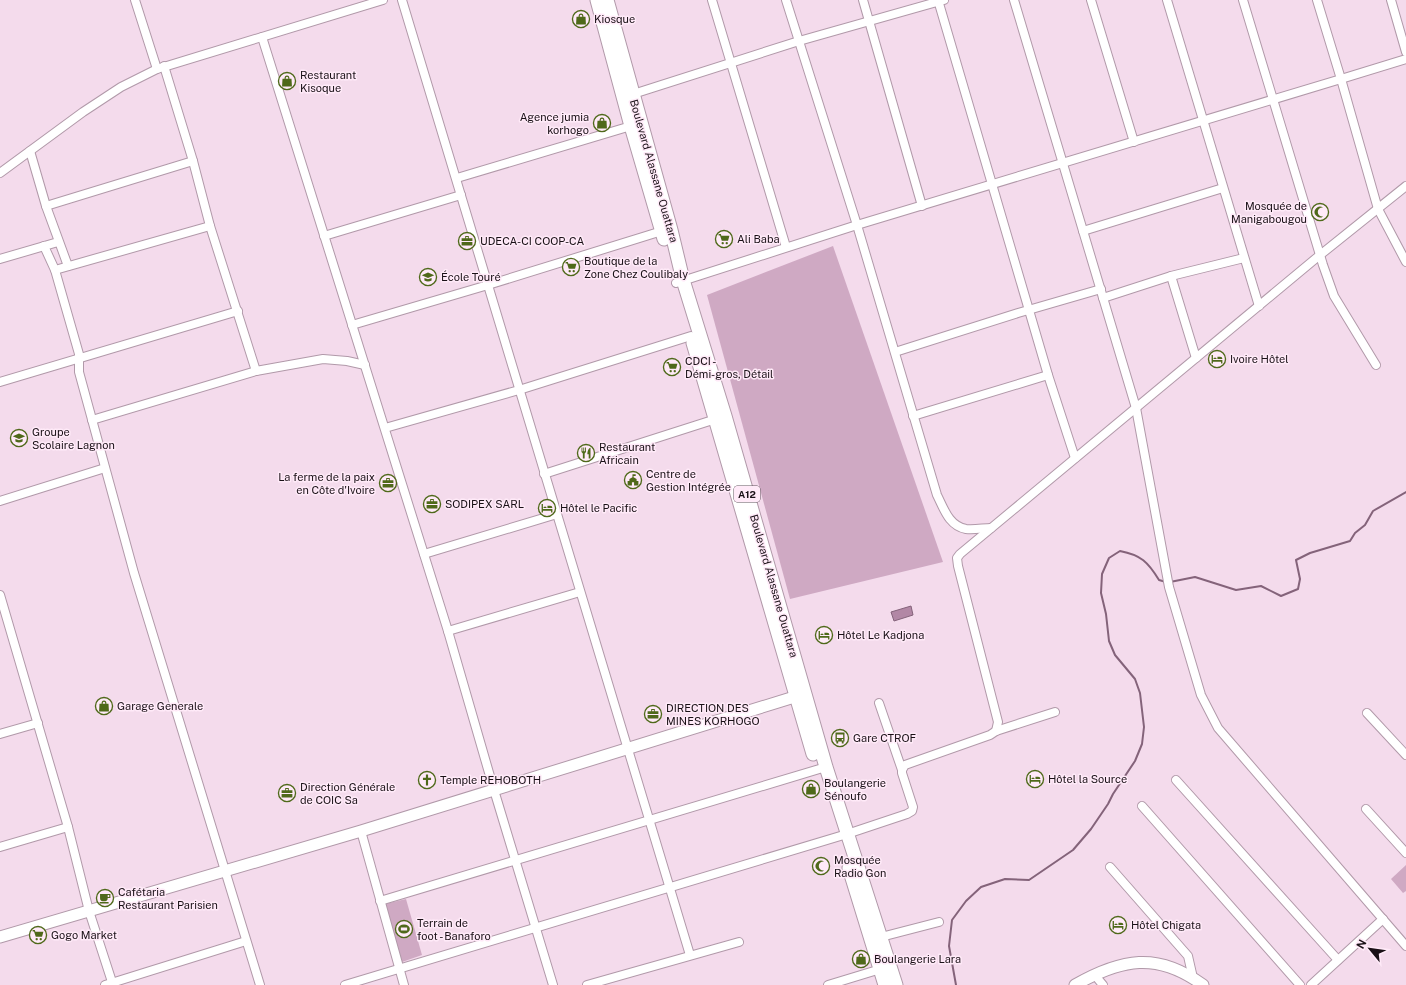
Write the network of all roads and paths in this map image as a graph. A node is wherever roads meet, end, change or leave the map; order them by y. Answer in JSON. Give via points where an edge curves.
{"nodes":[{"id":1,"x":135,"y":0,"type":"edge"},
{"id":2,"x":383,"y":0,"type":"edge"},
{"id":3,"x":402,"y":0,"type":"edge"},
{"id":4,"x":597,"y":0,"type":"edge"},
{"id":5,"x":607,"y":0,"type":"edge"},
{"id":6,"x":712,"y":0,"type":"edge"},
{"id":7,"x":786,"y":0,"type":"edge"},
{"id":8,"x":863,"y":0,"type":"edge"},
{"id":9,"x":1014,"y":0,"type":"edge"},
{"id":10,"x":1091,"y":0,"type":"edge"},
{"id":11,"x":1166,"y":0,"type":"edge"},
{"id":12,"x":1242,"y":0,"type":"edge"},
{"id":13,"x":1317,"y":0,"type":"edge"},
{"id":14,"x":1391,"y":0,"type":"edge"},
{"id":15,"x":940,"y":1,"type":"edge"},
{"id":16,"x":869,"y":22,"type":"junction"},
{"id":17,"x":262,"y":37,"type":"junction"},
{"id":18,"x":799,"y":41,"type":"junction"},
{"id":19,"x":1406,"y":52,"type":"edge"},
{"id":20,"x":1406,"y":59,"type":"edge"},
{"id":21,"x":731,"y":64,"type":"junction"},
{"id":22,"x":160,"y":68,"type":"junction"},
{"id":23,"x":1341,"y":80,"type":"junction"},
{"id":24,"x":628,"y":96,"type":"junction"},
{"id":25,"x":1273,"y":99,"type":"junction"},
{"id":26,"x":1203,"y":121,"type":"junction"},
{"id":27,"x":631,"y":126,"type":"junction"},
{"id":28,"x":1134,"y":142,"type":"junction"},
{"id":29,"x":30,"y":151,"type":"junction"},
{"id":30,"x":645,"y":156,"type":"junction"},
{"id":31,"x":193,"y":161,"type":"junction"},
{"id":32,"x":1063,"y":163,"type":"junction"},
{"id":33,"x":0,"y":173,"type":"edge"},
{"id":34,"x":456,"y":178,"type":"junction"},
{"id":35,"x":992,"y":184,"type":"junction"},
{"id":36,"x":1406,"y":186,"type":"edge"},
{"id":37,"x":1223,"y":188,"type":"junction"},
{"id":38,"x":461,"y":195,"type":"junction"},
{"id":39,"x":46,"y":206,"type":"junction"},
{"id":40,"x":922,"y":206,"type":"junction"},
{"id":41,"x":1378,"y":209,"type":"junction"},
{"id":42,"x":857,"y":225,"type":"junction"},
{"id":43,"x":210,"y":226,"type":"junction"},
{"id":44,"x":662,"y":231,"type":"junction"},
{"id":45,"x":1083,"y":231,"type":"junction"},
{"id":46,"x":324,"y":236,"type":"junction"},
{"id":47,"x":58,"y":242,"type":"junction"},
{"id":48,"x":44,"y":246,"type":"junction"},
{"id":49,"x":786,"y":247,"type":"junction"},
{"id":50,"x":1320,"y":255,"type":"junction"},
{"id":51,"x":1244,"y":258,"type":"junction"},
{"id":52,"x":0,"y":259,"type":"edge"},
{"id":53,"x":1406,"y":262,"type":"edge"},
{"id":54,"x":68,"y":266,"type":"junction"},
{"id":55,"x":55,"y":270,"type":"junction"},
{"id":56,"x":1171,"y":276,"type":"junction"},
{"id":57,"x":680,"y":281,"type":"junction"},
{"id":58,"x":488,"y":285,"type":"junction"},
{"id":59,"x":1101,"y":289,"type":"junction"},
{"id":60,"x":1103,"y":298,"type":"junction"},
{"id":61,"x":1259,"y":306,"type":"junction"},
{"id":62,"x":1029,"y":310,"type":"junction"},
{"id":63,"x":238,"y":311,"type":"junction"},
{"id":64,"x":352,"y":325,"type":"junction"},
{"id":65,"x":691,"y":336,"type":"junction"},
{"id":66,"x":895,"y":352,"type":"junction"},
{"id":67,"x":1196,"y":358,"type":"junction"},
{"id":68,"x":80,"y":359,"type":"junction"},
{"id":69,"x":365,"y":365,"type":"junction"},
{"id":70,"x":1376,"y":365,"type":"dead end"},
{"id":71,"x":256,"y":371,"type":"junction"},
{"id":72,"x":1048,"y":375,"type":"junction"},
{"id":73,"x":0,"y":382,"type":"edge"},
{"id":74,"x":519,"y":390,"type":"junction"},
{"id":75,"x":1136,"y":408,"type":"junction"},
{"id":76,"x":913,"y":416,"type":"junction"},
{"id":77,"x":720,"y":418,"type":"junction"},
{"id":78,"x":92,"y":420,"type":"junction"},
{"id":79,"x":384,"y":428,"type":"junction"},
{"id":80,"x":1075,"y":458,"type":"junction"},
{"id":81,"x":106,"y":468,"type":"junction"},
{"id":82,"x":544,"y":474,"type":"junction"},
{"id":83,"x":0,"y":501,"type":"edge"},
{"id":84,"x":556,"y":514,"type":"junction"},
{"id":85,"x":991,"y":528,"type":"junction"},
{"id":86,"x":424,"y":554,"type":"junction"},
{"id":87,"x":580,"y":592,"type":"junction"},
{"id":88,"x":0,"y":595,"type":"edge"},
{"id":89,"x":448,"y":631,"type":"junction"},
{"id":90,"x":800,"y":695,"type":"junction"},
{"id":91,"x":879,"y":703,"type":"dead end"},
{"id":92,"x":1055,"y":712,"type":"dead end"},
{"id":93,"x":1367,"y":713,"type":"dead end"},
{"id":94,"x":38,"y":723,"type":"junction"},
{"id":95,"x":996,"y":731,"type":"junction"},
{"id":96,"x":0,"y":734,"type":"edge"},
{"id":97,"x":628,"y":750,"type":"junction"},
{"id":98,"x":1406,"y":755,"type":"edge"},
{"id":99,"x":822,"y":768,"type":"junction"},
{"id":100,"x":902,"y":770,"type":"junction"},
{"id":101,"x":1176,"y":780,"type":"dead end"},
{"id":102,"x":494,"y":790,"type":"junction"},
{"id":103,"x":1142,"y":806,"type":"dead end"},
{"id":104,"x":1366,"y":809,"type":"dead end"},
{"id":105,"x":649,"y":820,"type":"junction"},
{"id":106,"x":68,"y":827,"type":"junction"},
{"id":107,"x":361,"y":831,"type":"junction"},
{"id":108,"x":843,"y":835,"type":"junction"},
{"id":109,"x":0,"y":847,"type":"edge"},
{"id":110,"x":1406,"y":853,"type":"edge"},
{"id":111,"x":516,"y":860,"type":"junction"},
{"id":112,"x":1110,"y":867,"type":"dead end"},
{"id":113,"x":226,"y":872,"type":"junction"},
{"id":114,"x":669,"y":886,"type":"junction"},
{"id":115,"x":380,"y":900,"type":"junction"},
{"id":116,"x":89,"y":911,"type":"junction"},
{"id":117,"x":1383,"y":920,"type":"junction"},
{"id":118,"x":939,"y":922,"type":"dead end"},
{"id":119,"x":536,"y":927,"type":"junction"},
{"id":120,"x":0,"y":937,"type":"edge"},
{"id":121,"x":881,"y":937,"type":"junction"},
{"id":122,"x":246,"y":941,"type":"junction"},
{"id":123,"x":738,"y":942,"type":"dead end"},
{"id":124,"x":1406,"y":946,"type":"edge"},
{"id":125,"x":690,"y":955,"type":"junction"},
{"id":126,"x":1338,"y":960,"type":"junction"},
{"id":127,"x":885,"y":967,"type":"junction"},
{"id":128,"x":399,"y":969,"type":"junction"},
{"id":129,"x":1101,"y":982,"type":"edge"},
{"id":130,"x":1192,"y":982,"type":"edge"},
{"id":131,"x":110,"y":984,"type":"edge"},
{"id":132,"x":260,"y":985,"type":"edge"},
{"id":133,"x":345,"y":985,"type":"edge"},
{"id":134,"x":404,"y":985,"type":"edge"},
{"id":135,"x":553,"y":985,"type":"edge"},
{"id":136,"x":587,"y":985,"type":"edge"},
{"id":137,"x":828,"y":985,"type":"edge"},
{"id":138,"x":885,"y":985,"type":"edge"},
{"id":139,"x":896,"y":985,"type":"edge"},
{"id":140,"x":1075,"y":985,"type":"edge"},
{"id":141,"x":1087,"y":985,"type":"edge"},
{"id":142,"x":1203,"y":985,"type":"edge"},
{"id":143,"x":1300,"y":985,"type":"edge"},
{"id":144,"x":1311,"y":985,"type":"edge"}],
"edges":[{"from":1,"to":22,"type":"street"},
{"from":2,"to":17,"type":"street"},
{"from":3,"to":34,"type":"street"},
{"from":4,"to":24,"type":"main road","name":"Boulevard Alassane Ouattara","number":"A12"},
{"from":5,"to":24,"type":"main road","name":"Boulevard Alassane Ouattara","number":"A12"},
{"from":6,"to":21,"type":"street"},
{"from":7,"to":18,"type":"street"},
{"from":8,"to":16,"type":"street"},
{"from":9,"to":32,"type":"street"},
{"from":10,"to":28,"type":"street"},
{"from":11,"to":26,"type":"street"},
{"from":12,"to":25,"type":"street"},
{"from":13,"to":23,"type":"street"},
{"from":14,"to":19,"type":"street"},
{"from":15,"to":16,"type":"street"},
{"from":15,"to":35,"type":"street"},
{"from":16,"to":18,"type":"street"},
{"from":16,"to":40,"type":"street"},
{"from":17,"to":22,"type":"street"},
{"from":17,"to":46,"type":"street"},
{"from":18,"to":21,"type":"street"},
{"from":18,"to":42,"type":"street"},
{"from":20,"to":23,"type":"street"},
{"from":21,"to":24,"type":"street"},
{"from":21,"to":49,"type":"street"},
{"from":22,"to":29,"type":"street","via":[[121,87]]},
{"from":22,"to":31,"type":"street"},
{"from":23,"to":25,"type":"street"},
{"from":23,"to":41,"type":"street"},
{"from":24,"to":27,"type":"main road","name":"Boulevard Alassane Ouattara","number":"A12"},
{"from":24,"to":30,"type":"main road","name":"Boulevard Alassane Ouattara","number":"A12"},
{"from":25,"to":26,"type":"street"},
{"from":25,"to":50,"type":"street"},
{"from":26,"to":28,"type":"street"},
{"from":26,"to":37,"type":"street"},
{"from":27,"to":30,"type":"main road","name":"Boulevard Alassane Ouattara","number":"A12"},
{"from":27,"to":34,"type":"street"},
{"from":28,"to":32,"type":"street"},
{"from":29,"to":33,"type":"street"},
{"from":29,"to":39,"type":"street"},
{"from":30,"to":44,"type":"main road","name":"Boulevard Alassane Ouattara","number":"A12"},
{"from":30,"to":57,"type":"main road","name":"Boulevard Alassane Ouattara","number":"A12","via":[[671,230]]},
{"from":31,"to":39,"type":"street"},
{"from":31,"to":43,"type":"street"},
{"from":32,"to":35,"type":"street"},
{"from":32,"to":45,"type":"street"},
{"from":34,"to":38,"type":"street"},
{"from":35,"to":40,"type":"street"},
{"from":35,"to":62,"type":"street"},
{"from":36,"to":41,"type":"street"},
{"from":37,"to":45,"type":"street"},
{"from":37,"to":51,"type":"street"},
{"from":38,"to":46,"type":"street"},
{"from":38,"to":58,"type":"street"},
{"from":39,"to":47,"type":"street"},
{"from":40,"to":42,"type":"street"},
{"from":41,"to":50,"type":"street"},
{"from":41,"to":53,"type":"street"},
{"from":42,"to":49,"type":"street"},
{"from":42,"to":66,"type":"street"},
{"from":43,"to":54,"type":"street"},
{"from":43,"to":63,"type":"street"},
{"from":44,"to":57,"type":"main road","name":"Boulevard Alassane Ouattara","number":"A12"},
{"from":44,"to":58,"type":"street"},
{"from":45,"to":59,"type":"street"},
{"from":46,"to":64,"type":"street"},
{"from":47,"to":48,"type":"street"},
{"from":47,"to":54,"type":"street"},
{"from":48,"to":52,"type":"street"},
{"from":48,"to":55,"type":"street"},
{"from":49,"to":57,"type":"street"},
{"from":50,"to":61,"type":"street"},
{"from":50,"to":70,"type":"street","via":[[1334,296]]},
{"from":51,"to":56,"type":"street"},
{"from":51,"to":61,"type":"street"},
{"from":54,"to":55,"type":"street"},
{"from":55,"to":68,"type":"street"},
{"from":56,"to":60,"type":"street"},
{"from":56,"to":67,"type":"street"},
{"from":57,"to":65,"type":"main road","name":"Boulevard Alassane Ouattara","number":"A12"},
{"from":57,"to":77,"type":"main road","name":"Boulevard Alassane Ouattara","number":"A12"},
{"from":58,"to":64,"type":"street"},
{"from":58,"to":74,"type":"street"},
{"from":59,"to":60,"type":"street"},
{"from":59,"to":62,"type":"street"},
{"from":60,"to":75,"type":"street"},
{"from":61,"to":67,"type":"street"},
{"from":62,"to":66,"type":"street"},
{"from":62,"to":72,"type":"street"},
{"from":63,"to":68,"type":"street"},
{"from":63,"to":71,"type":"street"},
{"from":64,"to":69,"type":"street"},
{"from":65,"to":74,"type":"street"},
{"from":65,"to":77,"type":"main road","name":"Boulevard Alassane Ouattara","number":"A12"},
{"from":66,"to":76,"type":"street"},
{"from":67,"to":75,"type":"street"},
{"from":68,"to":73,"type":"street"},
{"from":68,"to":78,"type":"street","via":[[79,372]]},
{"from":69,"to":71,"type":"street","via":[[323,359]]},
{"from":69,"to":79,"type":"street"},
{"from":71,"to":78,"type":"street"},
{"from":72,"to":76,"type":"street"},
{"from":72,"to":80,"type":"street"},
{"from":74,"to":79,"type":"street"},
{"from":74,"to":82,"type":"street"},
{"from":75,"to":80,"type":"street"},
{"from":75,"to":117,"type":"street","via":[[1169,587],[1201,695],[1218,728]]},
{"from":76,"to":85,"type":"street","via":[[937,495],[947,516],[954,524],[967,529]]},
{"from":77,"to":82,"type":"street"},
{"from":77,"to":90,"type":"main road","name":"Boulevard Alassane Ouattara","number":"A12"},
{"from":78,"to":81,"type":"street"},
{"from":79,"to":86,"type":"street"},
{"from":80,"to":85,"type":"street"},
{"from":81,"to":83,"type":"street"},
{"from":81,"to":113,"type":"street","via":[[134,573]]},
{"from":82,"to":84,"type":"street"},
{"from":84,"to":86,"type":"street"},
{"from":84,"to":87,"type":"street"},
{"from":85,"to":95,"type":"street","via":[[957,558],[998,722]]},
{"from":86,"to":89,"type":"street"},
{"from":87,"to":89,"type":"street"},
{"from":87,"to":97,"type":"street"},
{"from":88,"to":94,"type":"street"},
{"from":89,"to":102,"type":"street"},
{"from":90,"to":97,"type":"street"},
{"from":90,"to":99,"type":"main road","name":"Boulevard Alassane Ouattara","number":"A12"},
{"from":91,"to":100,"type":"street"},
{"from":92,"to":95,"type":"street"},
{"from":93,"to":98,"type":"street"},
{"from":94,"to":96,"type":"street"},
{"from":94,"to":106,"type":"street"},
{"from":95,"to":100,"type":"street","via":[[990,736],[905,765]]},
{"from":97,"to":102,"type":"street"},
{"from":97,"to":105,"type":"street"},
{"from":99,"to":105,"type":"street"},
{"from":99,"to":108,"type":"main road","name":"Boulevard Alassane Ouattara","number":"A12"},
{"from":100,"to":108,"type":"street","via":[[912,802],[912,811]]},
{"from":101,"to":126,"type":"street"},
{"from":102,"to":107,"type":"street"},
{"from":102,"to":111,"type":"street"},
{"from":103,"to":143,"type":"street"},
{"from":104,"to":110,"type":"street"},
{"from":105,"to":111,"type":"street"},
{"from":105,"to":114,"type":"street"},
{"from":106,"to":109,"type":"street"},
{"from":106,"to":116,"type":"street"},
{"from":107,"to":113,"type":"street"},
{"from":107,"to":115,"type":"street"},
{"from":108,"to":114,"type":"street"},
{"from":108,"to":121,"type":"main road","name":"Boulevard Alassane Ouattara","number":"A12"},
{"from":108,"to":127,"type":"main road","name":"Boulevard Alassane Ouattara","number":"A12"},
{"from":111,"to":115,"type":"street"},
{"from":111,"to":119,"type":"street"},
{"from":112,"to":130,"type":"street","via":[[1188,956]]},
{"from":113,"to":116,"type":"street"},
{"from":113,"to":122,"type":"street"},
{"from":114,"to":119,"type":"street"},
{"from":114,"to":125,"type":"street"},
{"from":115,"to":128,"type":"street"},
{"from":116,"to":120,"type":"street"},
{"from":116,"to":131,"type":"street"},
{"from":117,"to":124,"type":"street"},
{"from":117,"to":126,"type":"street"},
{"from":118,"to":121,"type":"street"},
{"from":119,"to":128,"type":"street"},
{"from":119,"to":135,"type":"street"},
{"from":121,"to":127,"type":"main road","name":"Boulevard Alassane Ouattara","number":"A12"},
{"from":122,"to":131,"type":"street"},
{"from":122,"to":132,"type":"street"},
{"from":123,"to":125,"type":"street"},
{"from":125,"to":136,"type":"street"},
{"from":126,"to":144,"type":"street"},
{"from":127,"to":137,"type":"street"},
{"from":127,"to":138,"type":"main road","name":"Boulevard Alassane Ouattara","number":"A12"},
{"from":127,"to":139,"type":"main road","name":"Boulevard Alassane Ouattara","number":"A12"},
{"from":128,"to":133,"type":"street"},
{"from":128,"to":134,"type":"street"},
{"from":129,"to":130,"type":"street","via":[[1120,971],[1141,969],[1168,973]]},
{"from":129,"to":141,"type":"street"},
{"from":130,"to":140,"type":"street","via":[[1170,967],[1131,963],[1096,973]]},
{"from":130,"to":142,"type":"street"}]}
